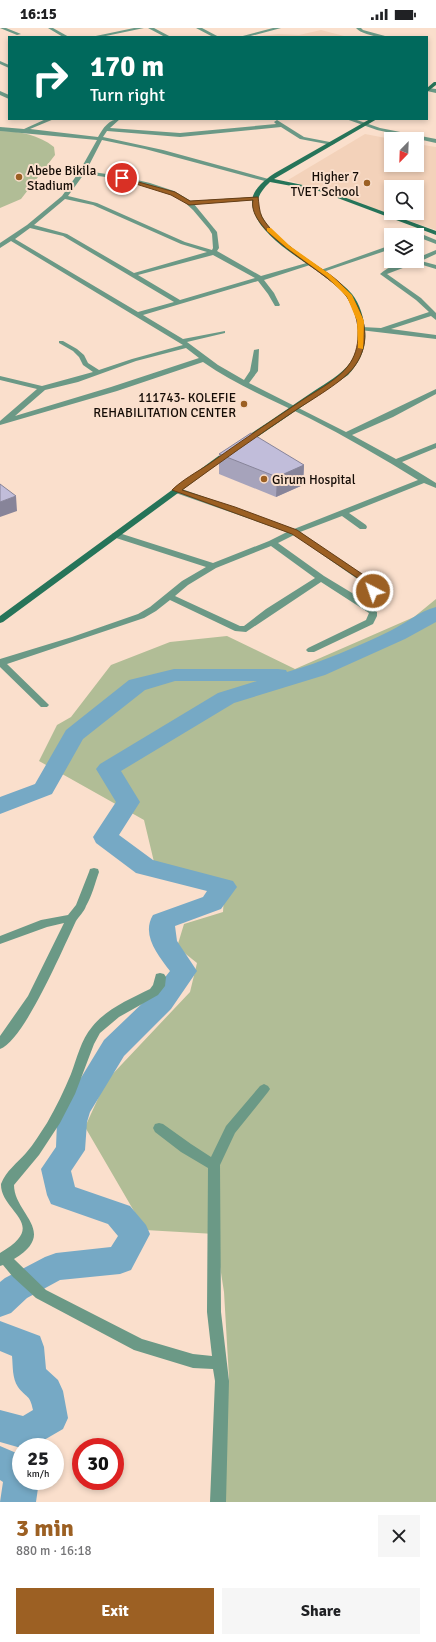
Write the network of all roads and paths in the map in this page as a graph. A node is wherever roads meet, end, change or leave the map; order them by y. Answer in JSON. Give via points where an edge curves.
{"nodes":[{"id":1,"x":2,"y":28,"type":"edge"},
{"id":2,"x":50,"y":28,"type":"edge"},
{"id":3,"x":104,"y":28,"type":"edge"},
{"id":4,"x":142,"y":28,"type":"edge"},
{"id":5,"x":150,"y":28,"type":"edge"},
{"id":6,"x":198,"y":28,"type":"edge"},
{"id":7,"x":247,"y":28,"type":"edge"},
{"id":8,"x":279,"y":28,"type":"edge"},
{"id":9,"x":358,"y":28,"type":"edge"},
{"id":10,"x":114,"y":33,"type":"junction"},
{"id":11,"x":259,"y":33,"type":"junction"},
{"id":12,"x":19,"y":34,"type":"dead end"},
{"id":13,"x":65,"y":36,"type":"edge"},
{"id":14,"x":98,"y":36,"type":"edge"},
{"id":15,"x":121,"y":36,"type":"edge"},
{"id":16,"x":167,"y":36,"type":"edge"},
{"id":17,"x":215,"y":36,"type":"edge"},
{"id":18,"x":246,"y":36,"type":"edge"},
{"id":19,"x":383,"y":36,"type":"edge"},
{"id":20,"x":436,"y":83,"type":"edge"},
{"id":21,"x":428,"y":89,"type":"edge"},
{"id":22,"x":49,"y":120,"type":"edge"},
{"id":23,"x":116,"y":120,"type":"edge"},
{"id":24,"x":274,"y":120,"type":"edge"},
{"id":25,"x":352,"y":120,"type":"edge"},
{"id":26,"x":372,"y":120,"type":"edge"},
{"id":27,"x":282,"y":125,"type":"junction"},
{"id":28,"x":364,"y":125,"type":"junction"},
{"id":29,"x":0,"y":129,"type":"edge"},
{"id":30,"x":105,"y":129,"type":"junction"},
{"id":31,"x":25,"y":130,"type":"junction"},
{"id":32,"x":100,"y":138,"type":"junction"},
{"id":33,"x":436,"y":141,"type":"edge"},
{"id":34,"x":332,"y":143,"type":"junction"},
{"id":35,"x":82,"y":172,"type":"junction"},
{"id":36,"x":269,"y":180,"type":"junction"},
{"id":37,"x":297,"y":186,"type":"junction"},
{"id":38,"x":64,"y":197,"type":"junction"},
{"id":39,"x":256,"y":198,"type":"junction"},
{"id":40,"x":189,"y":203,"type":"junction"},
{"id":41,"x":29,"y":226,"type":"junction"},
{"id":42,"x":436,"y":232,"type":"edge"},
{"id":43,"x":424,"y":237,"type":"edge"},
{"id":44,"x":436,"y":238,"type":"edge"},
{"id":45,"x":11,"y":239,"type":"junction"},
{"id":46,"x":436,"y":242,"type":"edge"},
{"id":47,"x":0,"y":246,"type":"edge"},
{"id":48,"x":384,"y":249,"type":"edge"},
{"id":49,"x":213,"y":252,"type":"junction"},
{"id":50,"x":436,"y":252,"type":"edge"},
{"id":51,"x":424,"y":257,"type":"edge"},
{"id":52,"x":424,"y":263,"type":"edge"},
{"id":53,"x":310,"y":264,"type":"junction"},
{"id":54,"x":436,"y":267,"type":"edge"},
{"id":55,"x":395,"y":268,"type":"edge"},
{"id":56,"x":321,"y":271,"type":"junction"},
{"id":57,"x":133,"y":275,"type":"junction"},
{"id":58,"x":260,"y":278,"type":"junction"},
{"id":59,"x":179,"y":302,"type":"junction"},
{"id":60,"x":277,"y":305,"type":"dead end"},
{"id":61,"x":139,"y":314,"type":"junction"},
{"id":62,"x":434,"y":316,"type":"edge"},
{"id":63,"x":362,"y":329,"type":"junction"},
{"id":64,"x":382,"y":330,"type":"junction"},
{"id":65,"x":223,"y":332,"type":"dead end"},
{"id":66,"x":436,"y":337,"type":"edge"},
{"id":67,"x":61,"y":342,"type":"dead end"},
{"id":68,"x":184,"y":343,"type":"junction"},
{"id":69,"x":257,"y":350,"type":"dead end"},
{"id":70,"x":204,"y":359,"type":"junction"},
{"id":71,"x":98,"y":372,"type":"junction"},
{"id":72,"x":0,"y":378,"type":"edge"},
{"id":73,"x":246,"y":383,"type":"junction"},
{"id":74,"x":42,"y":388,"type":"junction"},
{"id":75,"x":436,"y":391,"type":"edge"},
{"id":76,"x":294,"y":408,"type":"junction"},
{"id":77,"x":2,"y":422,"type":"edge"},
{"id":78,"x":346,"y":435,"type":"junction"},
{"id":79,"x":436,"y":445,"type":"edge"},
{"id":80,"x":395,"y":462,"type":"junction"},
{"id":81,"x":423,"y":481,"type":"junction"},
{"id":82,"x":436,"y":486,"type":"edge"},
{"id":83,"x":176,"y":490,"type":"junction"},
{"id":84,"x":344,"y":513,"type":"junction"},
{"id":85,"x":363,"y":527,"type":"dead end"},
{"id":86,"x":294,"y":532,"type":"junction"},
{"id":87,"x":116,"y":535,"type":"junction"},
{"id":88,"x":272,"y":543,"type":"junction"},
{"id":89,"x":213,"y":566,"type":"junction"},
{"id":90,"x":321,"y":578,"type":"junction"},
{"id":91,"x":169,"y":596,"type":"junction"},
{"id":92,"x":357,"y":600,"type":"junction"},
{"id":93,"x":0,"y":620,"type":"edge"},
{"id":94,"x":311,"y":650,"type":"dead end"},
{"id":95,"x":0,"y":662,"type":"edge"},
{"id":96,"x":44,"y":705,"type":"dead end"},
{"id":97,"x":94,"y":872,"type":"dead end"},
{"id":98,"x":72,"y":918,"type":"junction"},
{"id":99,"x":0,"y":940,"type":"edge"},
{"id":100,"x":160,"y":977,"type":"dead end"},
{"id":101,"x":0,"y":1044,"type":"edge"},
{"id":102,"x":264,"y":1089,"type":"dead end"},
{"id":103,"x":159,"y":1128,"type":"dead end"},
{"id":104,"x":214,"y":1165,"type":"junction"},
{"id":105,"x":2,"y":1259,"type":"edge"},
{"id":106,"x":221,"y":1362,"type":"junction"},
{"id":107,"x":218,"y":1502,"type":"edge"}],
"edges":[{"from":1,"to":12,"type":"street"},
{"from":2,"to":13,"type":"street"},
{"from":3,"to":10,"type":"street"},
{"from":4,"to":10,"type":"street"},
{"from":5,"to":16,"type":"street"},
{"from":6,"to":17,"type":"street"},
{"from":7,"to":11,"type":"street"},
{"from":8,"to":11,"type":"street"},
{"from":9,"to":19,"type":"street","via":[[360,31]]},
{"from":10,"to":14,"type":"street"},
{"from":10,"to":15,"type":"street"},
{"from":11,"to":18,"type":"street"},
{"from":20,"to":21,"type":"main road"},
{"from":22,"to":31,"type":"street"},
{"from":23,"to":30,"type":"street"},
{"from":24,"to":27,"type":"street"},
{"from":25,"to":28,"type":"street"},
{"from":26,"to":28,"type":"main road"},
{"from":27,"to":30,"type":"street","via":[[180,135]]},
{"from":27,"to":34,"type":"street","via":[[302,138]]},
{"from":28,"to":33,"type":"street"},
{"from":28,"to":34,"type":"main road"},
{"from":29,"to":31,"type":"street"},
{"from":30,"to":32,"type":"street"},
{"from":31,"to":32,"type":"street"},
{"from":32,"to":35,"type":"street"},
{"from":32,"to":36,"type":"street"},
{"from":34,"to":36,"type":"main road"},
{"from":35,"to":38,"type":"street"},
{"from":35,"to":40,"type":"street","via":[[110,175],[141,183],[179,196]]},
{"from":36,"to":37,"type":"main road"},
{"from":36,"to":39,"type":"main road"},
{"from":37,"to":42,"type":"main road","via":[[309,187]]},
{"from":37,"to":44,"type":"main road"},
{"from":38,"to":41,"type":"street"},
{"from":38,"to":49,"type":"street","via":[[95,204],[183,243]]},
{"from":39,"to":40,"type":"street"},
{"from":39,"to":53,"type":"main road","via":[[257,212],[266,226]]},
{"from":40,"to":49,"type":"street","via":[[215,234],[216,248]]},
{"from":41,"to":45,"type":"street"},
{"from":41,"to":57,"type":"street","via":[[61,233]]},
{"from":43,"to":46,"type":"street"},
{"from":45,"to":47,"type":"street"},
{"from":45,"to":61,"type":"street"},
{"from":48,"to":56,"type":"street"},
{"from":49,"to":57,"type":"street"},
{"from":49,"to":58,"type":"street"},
{"from":50,"to":51,"type":"street"},
{"from":52,"to":54,"type":"street"},
{"from":53,"to":56,"type":"main road"},
{"from":53,"to":58,"type":"street"},
{"from":55,"to":62,"type":"street","via":[[384,274],[420,300]]},
{"from":56,"to":63,"type":"main road","via":[[350,296]]},
{"from":57,"to":59,"type":"street"},
{"from":58,"to":59,"type":"street"},
{"from":58,"to":60,"type":"street"},
{"from":59,"to":61,"type":"street"},
{"from":61,"to":68,"type":"street"},
{"from":62,"to":64,"type":"street"},
{"from":63,"to":64,"type":"street"},
{"from":63,"to":76,"type":"main road","via":[[361,347],[351,367],[331,384]]},
{"from":64,"to":66,"type":"street"},
{"from":65,"to":68,"type":"street"},
{"from":67,"to":71,"type":"street","via":[[82,356],[85,364]]},
{"from":68,"to":70,"type":"street"},
{"from":68,"to":71,"type":"street"},
{"from":69,"to":73,"type":"street","via":[[254,371]]},
{"from":70,"to":73,"type":"street"},
{"from":70,"to":77,"type":"street"},
{"from":71,"to":74,"type":"street"},
{"from":72,"to":74,"type":"street"},
{"from":73,"to":76,"type":"street"},
{"from":74,"to":77,"type":"street"},
{"from":75,"to":78,"type":"street"},
{"from":76,"to":78,"type":"street"},
{"from":76,"to":83,"type":"main road","via":[[247,444]]},
{"from":78,"to":80,"type":"street"},
{"from":79,"to":80,"type":"street"},
{"from":80,"to":81,"type":"street"},
{"from":81,"to":82,"type":"street"},
{"from":81,"to":84,"type":"street"},
{"from":83,"to":86,"type":"street"},
{"from":83,"to":87,"type":"main road"},
{"from":84,"to":85,"type":"street"},
{"from":84,"to":86,"type":"street"},
{"from":86,"to":88,"type":"street"},
{"from":86,"to":92,"type":"street","via":[[373,586],[371,592]]},
{"from":87,"to":89,"type":"street"},
{"from":87,"to":93,"type":"main road"},
{"from":88,"to":89,"type":"street"},
{"from":88,"to":90,"type":"street"},
{"from":89,"to":91,"type":"street"},
{"from":90,"to":91,"type":"street","via":[[246,629],[238,629]]},
{"from":90,"to":92,"type":"street"},
{"from":91,"to":95,"type":"street","via":[[141,616],[75,640]]},
{"from":92,"to":94,"type":"street","via":[[373,612],[370,622]]},
{"from":95,"to":96,"type":"street"},
{"from":97,"to":98,"type":"street","via":[[86,894]]},
{"from":98,"to":99,"type":"street","via":[[45,923]]},
{"from":98,"to":101,"type":"street","via":[[33,999]]},
{"from":100,"to":105,"type":"street","via":[[159,986],[154,992],[96,1030],[47,1134],[9,1181],[6,1187],[7,1195],[22,1216],[28,1234],[22,1246]]},
{"from":102,"to":104,"type":"street","via":[[230,1130]]},
{"from":103,"to":104,"type":"street"},
{"from":104,"to":106,"type":"street","via":[[214,1312]]},
{"from":105,"to":106,"type":"street","via":[[41,1294],[140,1345],[193,1361]]},
{"from":106,"to":107,"type":"street"}]}
